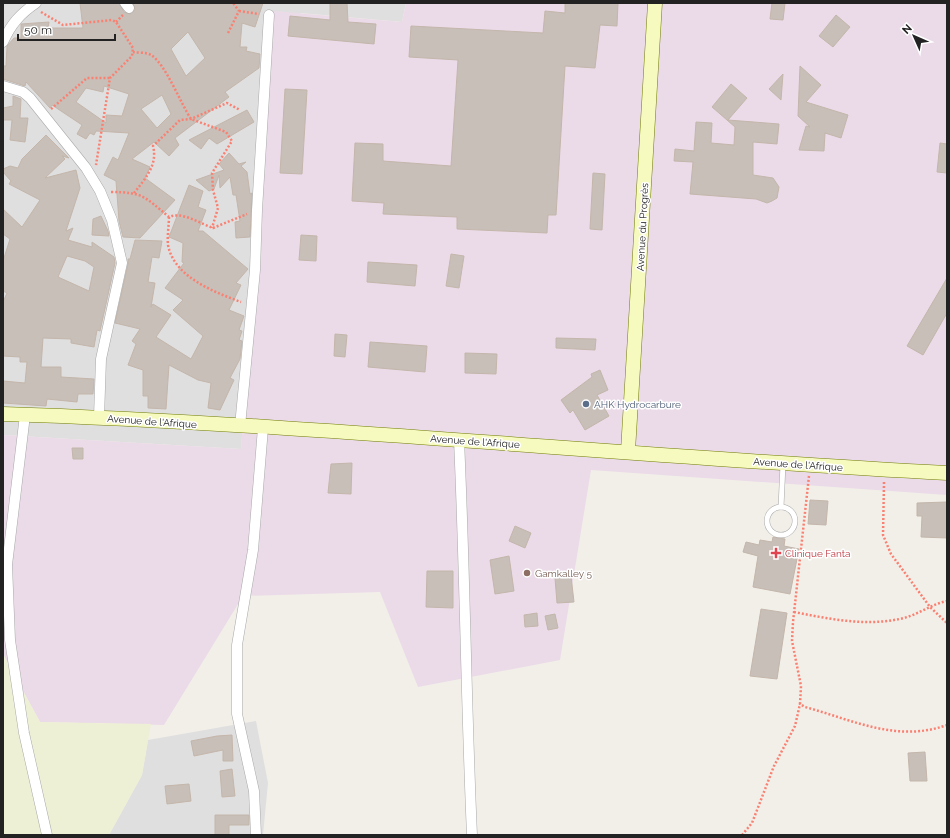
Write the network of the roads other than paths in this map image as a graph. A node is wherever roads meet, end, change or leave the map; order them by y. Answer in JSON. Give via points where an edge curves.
{"nodes":[{"id":1,"x":655,"y":3,"type":"edge"},
{"id":2,"x":30,"y":4,"type":"edge"},
{"id":3,"x":269,"y":15,"type":"dead end"},
{"id":4,"x":3,"y":42,"type":"edge"},
{"id":5,"x":3,"y":86,"type":"edge"},
{"id":6,"x":3,"y":414,"type":"edge"},
{"id":7,"x":25,"y":415,"type":"junction"},
{"id":8,"x":99,"y":417,"type":"junction"},
{"id":9,"x":240,"y":426,"type":"junction"},
{"id":10,"x":263,"y":428,"type":"junction"},
{"id":11,"x":459,"y":440,"type":"junction"},
{"id":12,"x":628,"y":451,"type":"junction"},
{"id":13,"x":783,"y":464,"type":"junction"},
{"id":14,"x":947,"y":472,"type":"edge"},
{"id":15,"x":781,"y":507,"type":"junction"},
{"id":16,"x":47,"y":835,"type":"edge"},
{"id":17,"x":256,"y":835,"type":"edge"},
{"id":18,"x":472,"y":835,"type":"edge"}],
"edges":[{"from":1,"to":12,"type":"main road","name":"Avenue du Progrès"},
{"from":2,"to":4,"type":"street","via":[[13,23]]},
{"from":3,"to":9,"type":"street","via":[[255,270]]},
{"from":5,"to":8,"type":"street","via":[[26,94],[44,116],[86,168],[101,193],[112,220],[122,263],[101,359]]},
{"from":6,"to":7,"type":"main road","name":"Avenue de l'Afrique"},
{"from":7,"to":8,"type":"main road","name":"Avenue de l'Afrique"},
{"from":7,"to":16,"type":"street","via":[[7,565],[10,640],[24,733]]},
{"from":8,"to":9,"type":"main road","name":"Avenue de l'Afrique"},
{"from":9,"to":10,"type":"main road","name":"Avenue de l'Afrique"},
{"from":10,"to":11,"type":"main road","name":"Avenue de l'Afrique"},
{"from":10,"to":17,"type":"street","via":[[253,550],[237,645],[237,714],[254,791]]},
{"from":11,"to":12,"type":"main road","name":"Avenue de l'Afrique"},
{"from":11,"to":18,"type":"street"},
{"from":12,"to":13,"type":"main road","name":"Avenue de l'Afrique"},
{"from":13,"to":14,"type":"main road","name":"Avenue de l'Afrique"},
{"from":13,"to":15,"type":"lane"},
{"from":15,"to":15,"type":"lane","via":[[772,511],[767,519],[772,532],[781,535],[790,532],[795,523],[793,514]]}]}
